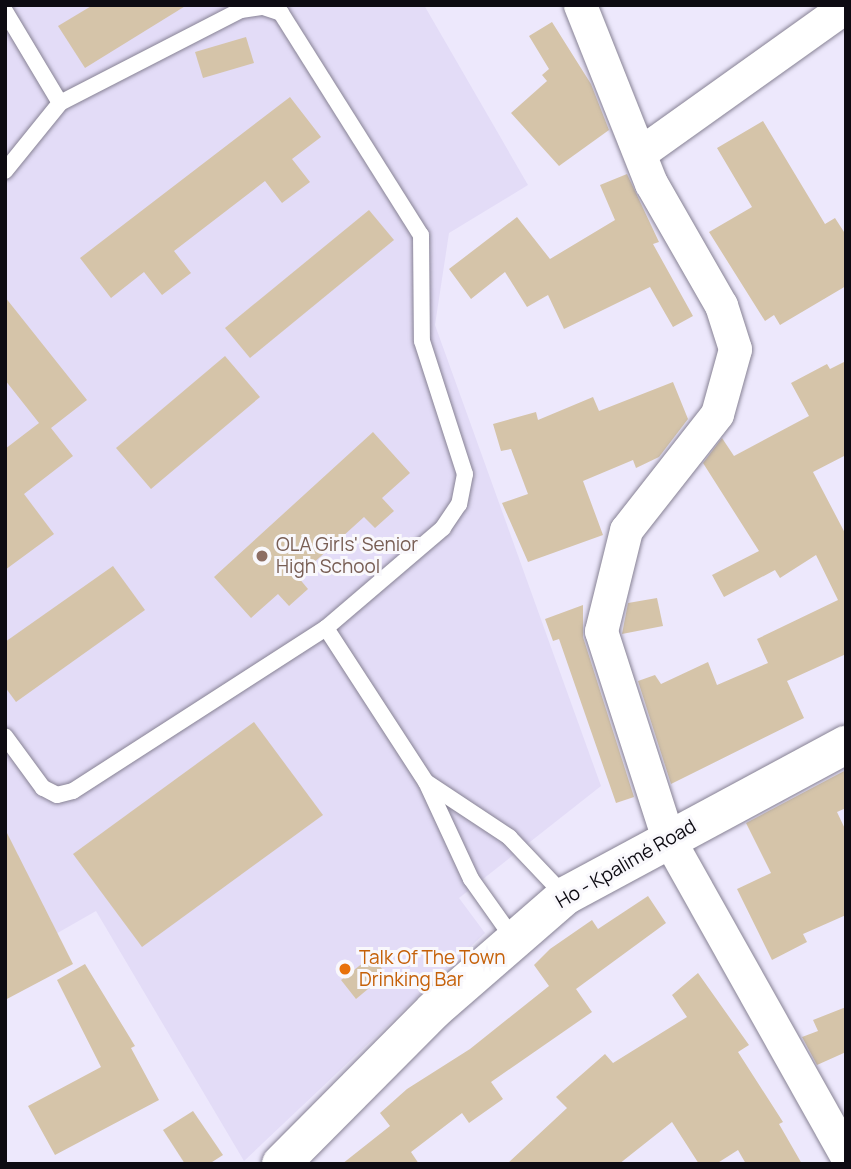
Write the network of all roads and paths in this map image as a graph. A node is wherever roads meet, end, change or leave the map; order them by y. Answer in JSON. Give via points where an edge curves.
{"nodes":[{"id":1,"x":580,"y":5,"type":"edge"},
{"id":2,"x":846,"y":6,"type":"edge"},
{"id":3,"x":5,"y":11,"type":"edge"},
{"id":4,"x":60,"y":103,"type":"junction"},
{"id":5,"x":640,"y":153,"type":"junction"},
{"id":6,"x":5,"y":171,"type":"edge"},
{"id":7,"x":326,"y":628,"type":"junction"},
{"id":8,"x":5,"y":736,"type":"edge"},
{"id":9,"x":846,"y":745,"type":"edge"},
{"id":10,"x":426,"y":782,"type":"junction"},
{"id":11,"x":668,"y":838,"type":"junction"},
{"id":12,"x":565,"y":896,"type":"junction"},
{"id":13,"x":512,"y":937,"type":"junction"},
{"id":14,"x":846,"y":1155,"type":"edge"},
{"id":15,"x":281,"y":1164,"type":"edge"}],
"edges":[{"from":1,"to":5,"type":"street"},
{"from":2,"to":5,"type":"street"},
{"from":3,"to":4,"type":"lane"},
{"from":4,"to":6,"type":"lane"},
{"from":4,"to":7,"type":"lane","via":[[241,10],[263,7],[281,13],[421,235],[422,341],[465,474],[459,503],[443,528]]},
{"from":5,"to":11,"type":"street","via":[[721,305],[734,349],[718,414],[626,530],[601,631]]},
{"from":7,"to":8,"type":"lane","via":[[74,791],[57,795],[43,788]]},
{"from":7,"to":10,"type":"lane"},
{"from":9,"to":11,"type":"main road","name":"Ho - Kpalimé Road"},
{"from":10,"to":12,"type":"lane","via":[[509,837]]},
{"from":10,"to":13,"type":"lane","via":[[471,879]]},
{"from":11,"to":12,"type":"main road","name":"Ho - Kpalimé Road"},
{"from":11,"to":14,"type":"street"},
{"from":12,"to":13,"type":"main road","name":"Ho - Kpalimé Road"},
{"from":13,"to":15,"type":"main road","name":"Ho - Kpalimé Road"}]}
